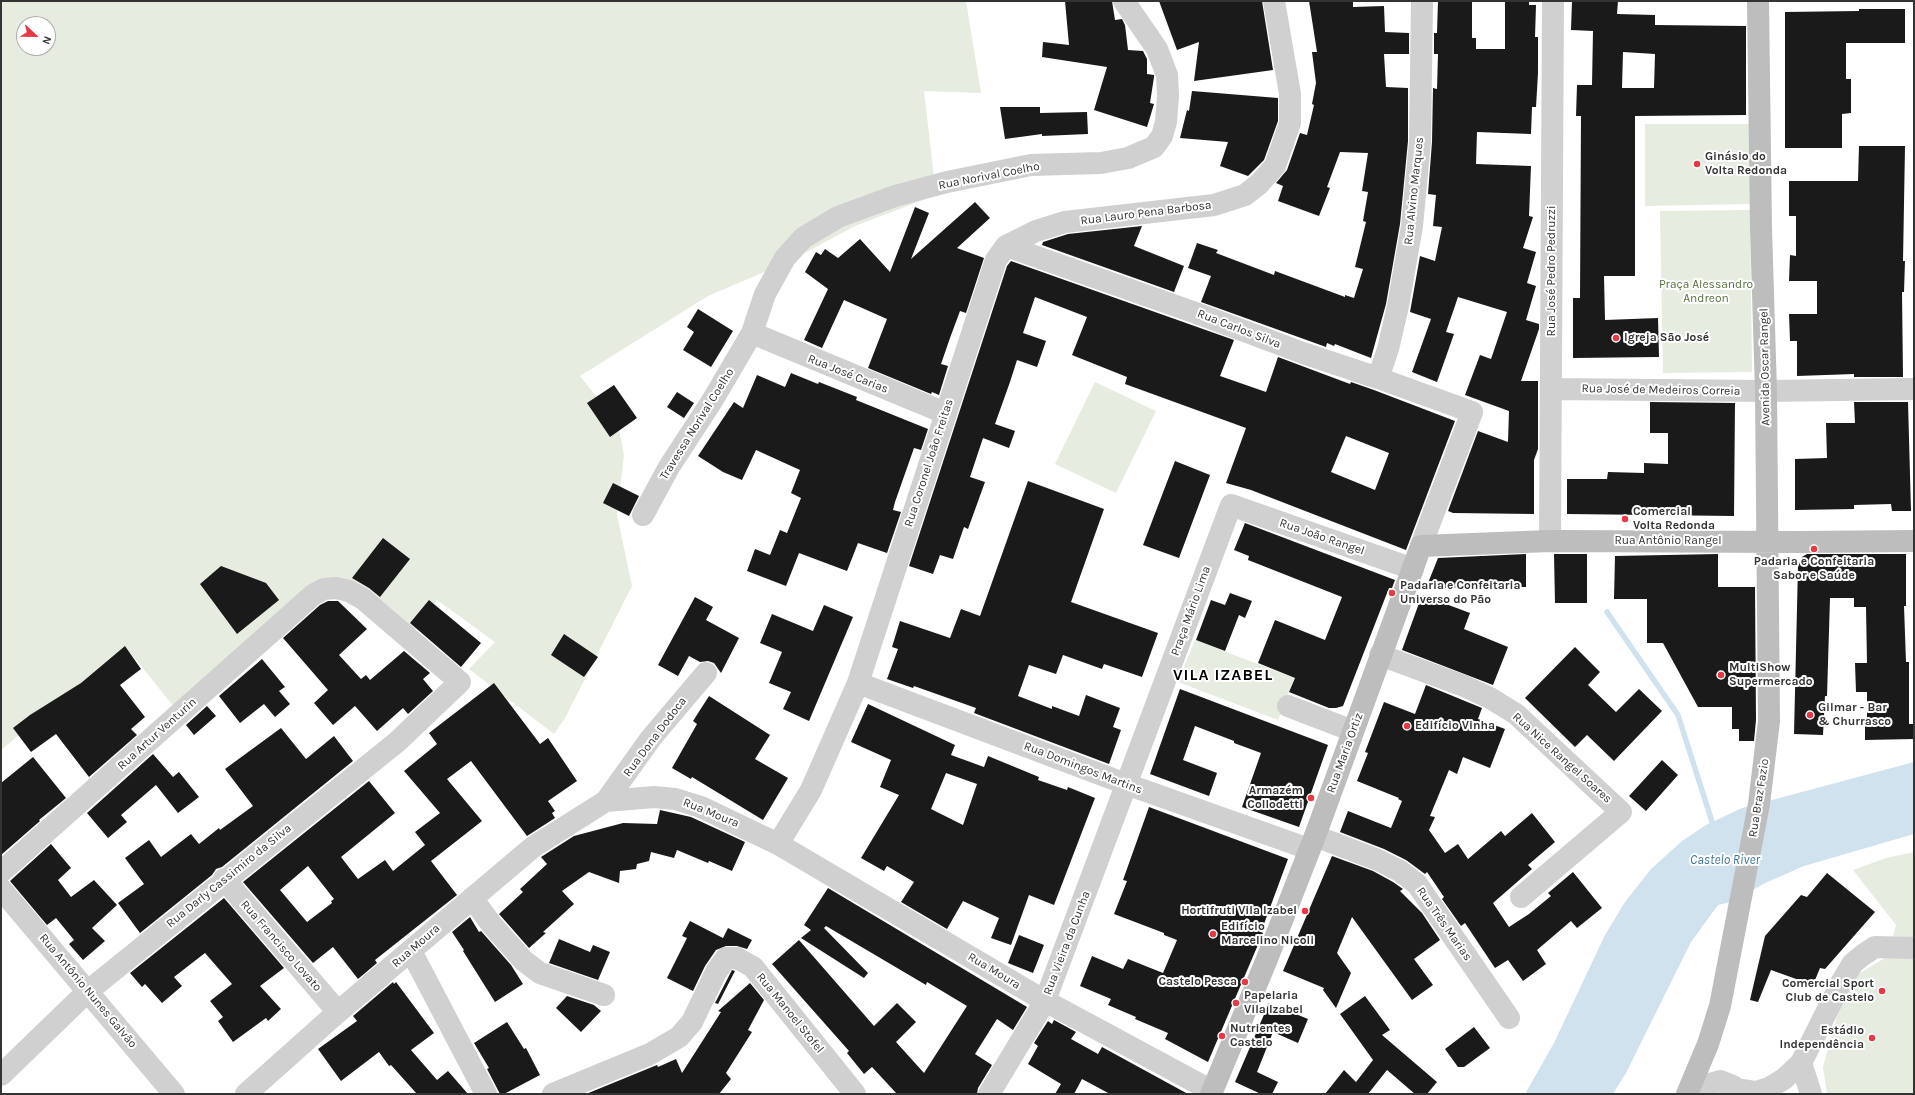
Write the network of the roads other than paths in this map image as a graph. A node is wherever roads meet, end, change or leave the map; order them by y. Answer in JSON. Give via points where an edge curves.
{"nodes":[{"id":1,"x":1124,"y":1,"type":"edge"},
{"id":2,"x":1274,"y":1,"type":"edge"},
{"id":3,"x":1422,"y":1,"type":"edge"},
{"id":4,"x":1553,"y":1,"type":"edge"},
{"id":5,"x":1758,"y":1,"type":"edge"},
{"id":6,"x":1006,"y":246,"type":"junction"},
{"id":7,"x":752,"y":333,"type":"junction"},
{"id":8,"x":1378,"y":378,"type":"junction"},
{"id":9,"x":1914,"y":384,"type":"edge"},
{"id":10,"x":1552,"y":389,"type":"junction"},
{"id":11,"x":1914,"y":389,"type":"edge"},
{"id":12,"x":1766,"y":391,"type":"junction"},
{"id":13,"x":1914,"y":402,"type":"edge"},
{"id":14,"x":1472,"y":412,"type":"joint"},
{"id":15,"x":945,"y":413,"type":"junction"},
{"id":16,"x":1231,"y":505,"type":"joint"},
{"id":17,"x":643,"y":515,"type":"dead end"},
{"id":18,"x":1914,"y":540,"type":"edge"},
{"id":19,"x":1550,"y":541,"type":"junction"},
{"id":20,"x":1767,"y":541,"type":"junction"},
{"id":21,"x":1421,"y":546,"type":"junction"},
{"id":22,"x":1413,"y":569,"type":"junction"},
{"id":23,"x":1380,"y":655,"type":"junction"},
{"id":24,"x":706,"y":674,"type":"dead end"},
{"id":25,"x":460,"y":682,"type":"joint"},
{"id":26,"x":858,"y":683,"type":"junction"},
{"id":27,"x":1288,"y":706,"type":"dead end"},
{"id":28,"x":1353,"y":731,"type":"junction"},
{"id":29,"x":1126,"y":784,"type":"junction"},
{"id":30,"x":606,"y":801,"type":"junction"},
{"id":31,"x":1312,"y":843,"type":"junction"},
{"id":32,"x":778,"y":844,"type":"junction"},
{"id":33,"x":1,"y":872,"type":"edge"},
{"id":34,"x":224,"y":879,"type":"junction"},
{"id":35,"x":1,"y":889,"type":"edge"},
{"id":36,"x":1521,"y":897,"type":"dead end"},
{"id":37,"x":472,"y":898,"type":"junction"},
{"id":38,"x":1914,"y":948,"type":"edge"},
{"id":39,"x":411,"y":951,"type":"junction"},
{"id":40,"x":88,"y":991,"type":"junction"},
{"id":41,"x":604,"y":995,"type":"dead end"},
{"id":42,"x":1045,"y":1001,"type":"junction"},
{"id":43,"x":338,"y":1012,"type":"junction"},
{"id":44,"x":1509,"y":1018,"type":"dead end"},
{"id":45,"x":1802,"y":1063,"type":"junction"},
{"id":46,"x":1,"y":1075,"type":"edge"},
{"id":47,"x":1697,"y":1086,"type":"edge"},
{"id":48,"x":1738,"y":1092,"type":"edge"},
{"id":49,"x":1773,"y":1092,"type":"edge"},
{"id":50,"x":1212,"y":1093,"type":"edge"},
{"id":51,"x":174,"y":1094,"type":"edge"},
{"id":52,"x":246,"y":1094,"type":"edge"},
{"id":53,"x":486,"y":1094,"type":"edge"},
{"id":54,"x":553,"y":1094,"type":"edge"},
{"id":55,"x":855,"y":1094,"type":"edge"},
{"id":56,"x":989,"y":1094,"type":"edge"},
{"id":57,"x":1811,"y":1094,"type":"edge"}],
"edges":[{"from":1,"to":7,"type":"street","name":"Rua Norival Coelho","via":[[1157,49],[1167,75],[1166,122],[1162,136],[1154,147],[1128,158],[1101,164],[1031,165],[947,182],[895,196],[838,217],[803,238],[785,258],[765,294]]},
{"from":2,"to":6,"type":"street","name":"Rua Lauro Pena Barbosa","via":[[1290,94],[1290,123],[1275,166],[1259,184],[1245,195],[1214,205],[1065,222],[1036,231]]},
{"from":3,"to":8,"type":"street","name":"Rua Alvino Marques","via":[[1420,142],[1412,226],[1398,306]]},
{"from":4,"to":10,"type":"street","name":"Rua José Pedro Pedruzzi"},
{"from":5,"to":12,"type":"main road","name":"Avenida Oscar Rangel","via":[[1760,228]]},
{"from":6,"to":8,"type":"street","name":"Rua Carlos Silva"},
{"from":6,"to":15,"type":"street","name":"Rua Coronel João Freitas","via":[[996,260]]},
{"from":7,"to":15,"type":"street","name":"Rua José Carias"},
{"from":7,"to":17,"type":"street","name":"Travessa Norival Coelho","via":[[669,467]]},
{"from":8,"to":14,"type":"street","name":"Rua Carlos Silva"},
{"from":9,"to":11,"type":"street"},
{"from":10,"to":12,"type":"street","name":"Rua José de Medeiros Correia"},
{"from":10,"to":19,"type":"street","name":"Rua José Pedro Pedruzzi"},
{"from":11,"to":12,"type":"street","name":"Rua José de Medeiros Correia"},
{"from":11,"to":13,"type":"street"},
{"from":12,"to":20,"type":"main road","name":"Avenida Oscar Rangel"},
{"from":14,"to":21,"type":"street","name":"Rua Maria Ortiz"},
{"from":15,"to":26,"type":"street","name":"Rua Coronel João Freitas"},
{"from":16,"to":22,"type":"street","name":"Rua João Rangel"},
{"from":16,"to":29,"type":"street","name":"Praça Mário Lima"},
{"from":18,"to":20,"type":"main road","name":"Rua Antônio Rangel"},
{"from":19,"to":20,"type":"main road","name":"Rua Antônio Rangel"},
{"from":19,"to":21,"type":"main road","name":"Rua Antônio Rangel"},
{"from":20,"to":47,"type":"main road","name":"Rua Braz Fazio","via":[[1769,721],[1759,804],[1720,1006]]},
{"from":21,"to":22,"type":"main road","name":"Rua Maria Ortiz"},
{"from":22,"to":23,"type":"main road","name":"Rua Maria Ortiz"},
{"from":23,"to":28,"type":"main road","name":"Rua Maria Ortiz"},
{"from":23,"to":36,"type":"street","name":"Rua Nice Rangel Soares","via":[[1464,686],[1516,714],[1621,812]]},
{"from":24,"to":30,"type":"street","name":"Rua Dona Dodoca","via":[[651,738]]},
{"from":25,"to":33,"type":"street","name":"Rua Artur Venturin","via":[[364,599],[350,591],[324,589],[313,595]]},
{"from":25,"to":34,"type":"street","name":"Rua Darly Cassimiro da Silva","via":[[397,742]]},
{"from":26,"to":29,"type":"street","name":"Rua Domingos Martins"},
{"from":26,"to":32,"type":"street","name":"Rua Coronel João Freitas","via":[[811,790]]},
{"from":27,"to":28,"type":"street"},
{"from":28,"to":31,"type":"main road","name":"Rua Maria Ortiz"},
{"from":29,"to":31,"type":"street","name":"Rua Domingos Martins"},
{"from":29,"to":42,"type":"street","name":"Rua Vieira da Cunha"},
{"from":30,"to":32,"type":"street","name":"Rua Moura","via":[[654,797],[675,799],[701,807]]},
{"from":30,"to":37,"type":"street","name":"Rua Moura","via":[[533,847]]},
{"from":31,"to":44,"type":"street","name":"Rua Três Marias","via":[[1378,860],[1400,871],[1417,884]]},
{"from":31,"to":50,"type":"main road","name":"Rua Maria Ortiz"},
{"from":32,"to":42,"type":"street","name":"Rua Moura"},
{"from":34,"to":40,"type":"street","name":"Rua Darly Cassimiro da Silva"},
{"from":34,"to":43,"type":"street","name":"Rua Francisco Lovato"},
{"from":35,"to":40,"type":"street","name":"Rua Antônio Nunes Galvão"},
{"from":37,"to":39,"type":"street","name":"Rua Moura"},
{"from":37,"to":41,"type":"street","via":[[524,961],[540,972]]},
{"from":38,"to":45,"type":"street","via":[[1875,947],[1853,963],[1841,982]]},
{"from":39,"to":43,"type":"street","name":"Rua Moura"},
{"from":39,"to":53,"type":"street"},
{"from":40,"to":46,"type":"street","name":"Rua Darly Cassimiro da Silva"},
{"from":40,"to":51,"type":"street","name":"Rua Antônio Nunes Galvão"},
{"from":42,"to":50,"type":"street","name":"Rua Moura"},
{"from":42,"to":56,"type":"street","name":"Rua Vieira da Cunha"},
{"from":43,"to":52,"type":"street","name":"Rua Moura"},
{"from":45,"to":49,"type":"street"},
{"from":45,"to":57,"type":"street"},
{"from":47,"to":48,"type":"street","via":[[1727,1082]]},
{"from":48,"to":49,"type":"street"},
{"from":54,"to":55,"type":"street","name":"Rua Manoel Stofel","via":[[650,1054],[678,1037],[692,1022],[716,972],[726,958],[737,958],[753,967]]}]}
